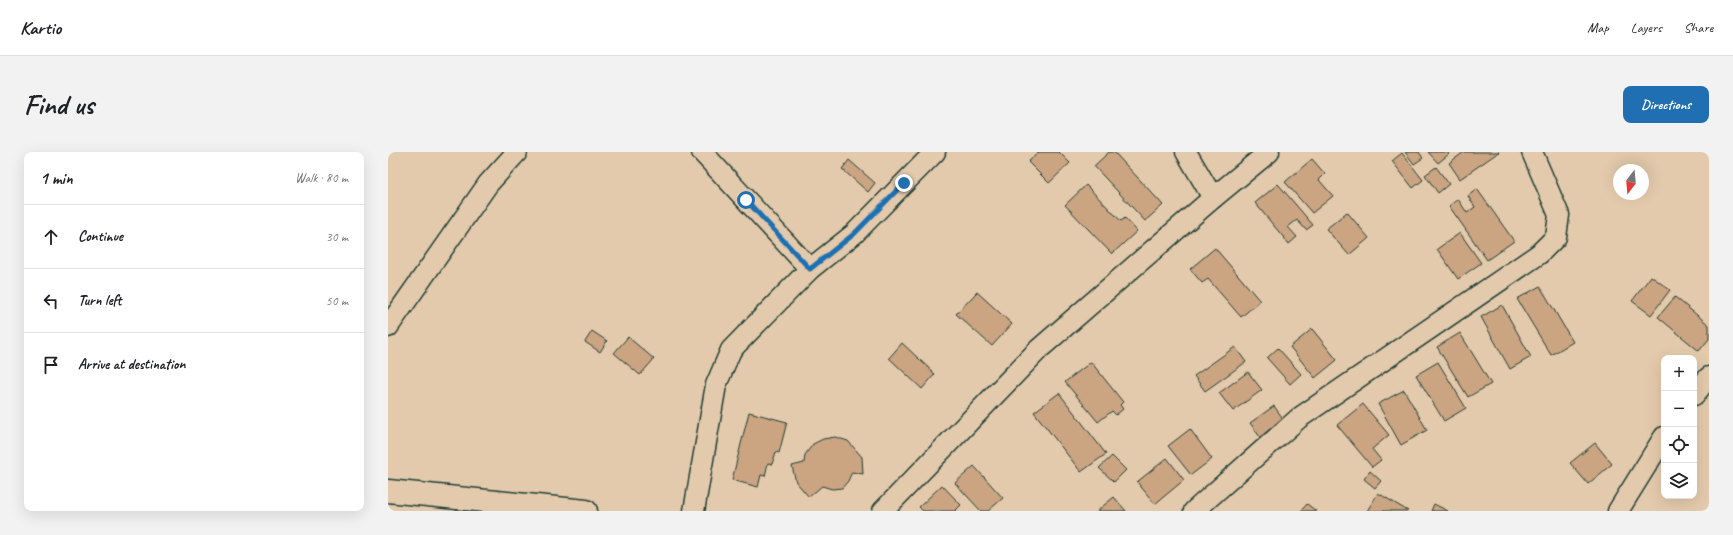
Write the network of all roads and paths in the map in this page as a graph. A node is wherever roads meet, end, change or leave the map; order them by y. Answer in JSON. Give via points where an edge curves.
{"nodes":[{"id":1,"x":518,"y":152,"type":"edge"},
{"id":2,"x":702,"y":152,"type":"edge"},
{"id":3,"x":935,"y":152,"type":"edge"},
{"id":4,"x":1186,"y":152,"type":"edge"},
{"id":5,"x":1269,"y":152,"type":"edge"},
{"id":6,"x":1532,"y":152,"type":"edge"},
{"id":7,"x":1212,"y":198,"type":"junction"},
{"id":8,"x":810,"y":269,"type":"junction"},
{"id":9,"x":388,"y":327,"type":"edge"},
{"id":10,"x":1709,"y":377,"type":"edge"},
{"id":11,"x":1697,"y":391,"type":"edge"},
{"id":12,"x":1661,"y":442,"type":"edge"},
{"id":13,"x":388,"y":491,"type":"edge"},
{"id":14,"x":586,"y":511,"type":"edge"},
{"id":15,"x":694,"y":511,"type":"edge"},
{"id":16,"x":883,"y":511,"type":"edge"},
{"id":17,"x":1194,"y":511,"type":"edge"},
{"id":18,"x":1618,"y":511,"type":"edge"}],
"edges":[{"from":1,"to":9,"type":"street","via":[[488,184]]},
{"from":2,"to":8,"type":"street"},
{"from":3,"to":8,"type":"street","via":[[854,234]]},
{"from":4,"to":7,"type":"street"},
{"from":5,"to":7,"type":"street"},
{"from":6,"to":17,"type":"street","via":[[1559,215],[1556,237],[1539,254],[1299,418]]},
{"from":7,"to":16,"type":"street","via":[[1039,349]]},
{"from":8,"to":15,"type":"street","via":[[731,350],[716,384]]},
{"from":10,"to":11,"type":"street"},
{"from":12,"to":18,"type":"street"},
{"from":13,"to":14,"type":"main road"}]}
